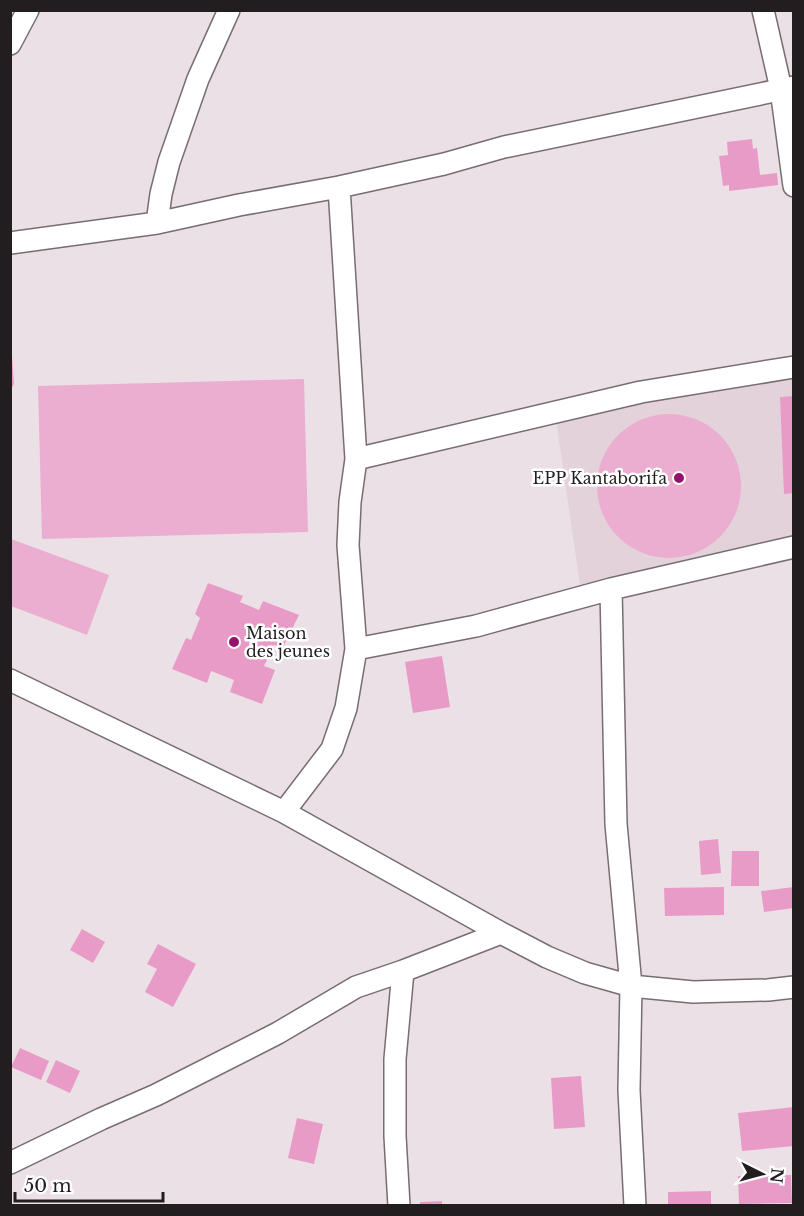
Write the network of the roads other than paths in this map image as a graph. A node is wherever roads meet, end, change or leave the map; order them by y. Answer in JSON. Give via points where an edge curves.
{"nodes":[{"id":1,"x":28,"y":10,"type":"edge"},
{"id":2,"x":229,"y":10,"type":"edge"},
{"id":3,"x":763,"y":10,"type":"edge"},
{"id":4,"x":10,"y":44,"type":"edge"},
{"id":5,"x":787,"y":88,"type":"edge"},
{"id":6,"x":794,"y":186,"type":"edge"},
{"id":7,"x":339,"y":187,"type":"junction"},
{"id":8,"x":156,"y":223,"type":"junction"},
{"id":9,"x":10,"y":243,"type":"edge"},
{"id":10,"x":794,"y":367,"type":"edge"},
{"id":11,"x":356,"y":459,"type":"junction"},
{"id":12,"x":794,"y":547,"type":"edge"},
{"id":13,"x":611,"y":589,"type":"junction"},
{"id":14,"x":356,"y":649,"type":"junction"},
{"id":15,"x":10,"y":680,"type":"edge"},
{"id":16,"x":284,"y":812,"type":"junction"},
{"id":17,"x":501,"y":933,"type":"junction"},
{"id":18,"x":403,"y":971,"type":"junction"},
{"id":19,"x":631,"y":986,"type":"junction"},
{"id":20,"x":794,"y":987,"type":"edge"},
{"id":21,"x":10,"y":1163,"type":"edge"},
{"id":22,"x":399,"y":1206,"type":"edge"},
{"id":23,"x":635,"y":1206,"type":"edge"}],
"edges":[{"from":1,"to":4,"type":"street"},
{"from":2,"to":8,"type":"street","via":[[198,79],[169,162]]},
{"from":3,"to":5,"type":"street"},
{"from":5,"to":6,"type":"street"},
{"from":5,"to":7,"type":"street","via":[[515,144]]},
{"from":7,"to":8,"type":"street"},
{"from":7,"to":11,"type":"street"},
{"from":8,"to":9,"type":"street"},
{"from":10,"to":11,"type":"street","via":[[641,392]]},
{"from":11,"to":14,"type":"street","via":[[348,545]]},
{"from":12,"to":13,"type":"street"},
{"from":13,"to":14,"type":"street","via":[[476,626]]},
{"from":13,"to":19,"type":"street","via":[[616,824]]},
{"from":14,"to":16,"type":"street","via":[[346,708],[332,749]]},
{"from":15,"to":16,"type":"street"},
{"from":16,"to":17,"type":"street"},
{"from":17,"to":18,"type":"street"},
{"from":17,"to":19,"type":"street","via":[[585,974]]},
{"from":18,"to":21,"type":"street","via":[[356,987],[278,1033]]},
{"from":18,"to":22,"type":"street","via":[[395,1059]]},
{"from":19,"to":20,"type":"street","via":[[693,992]]},
{"from":19,"to":23,"type":"street","via":[[628,1090]]}]}
